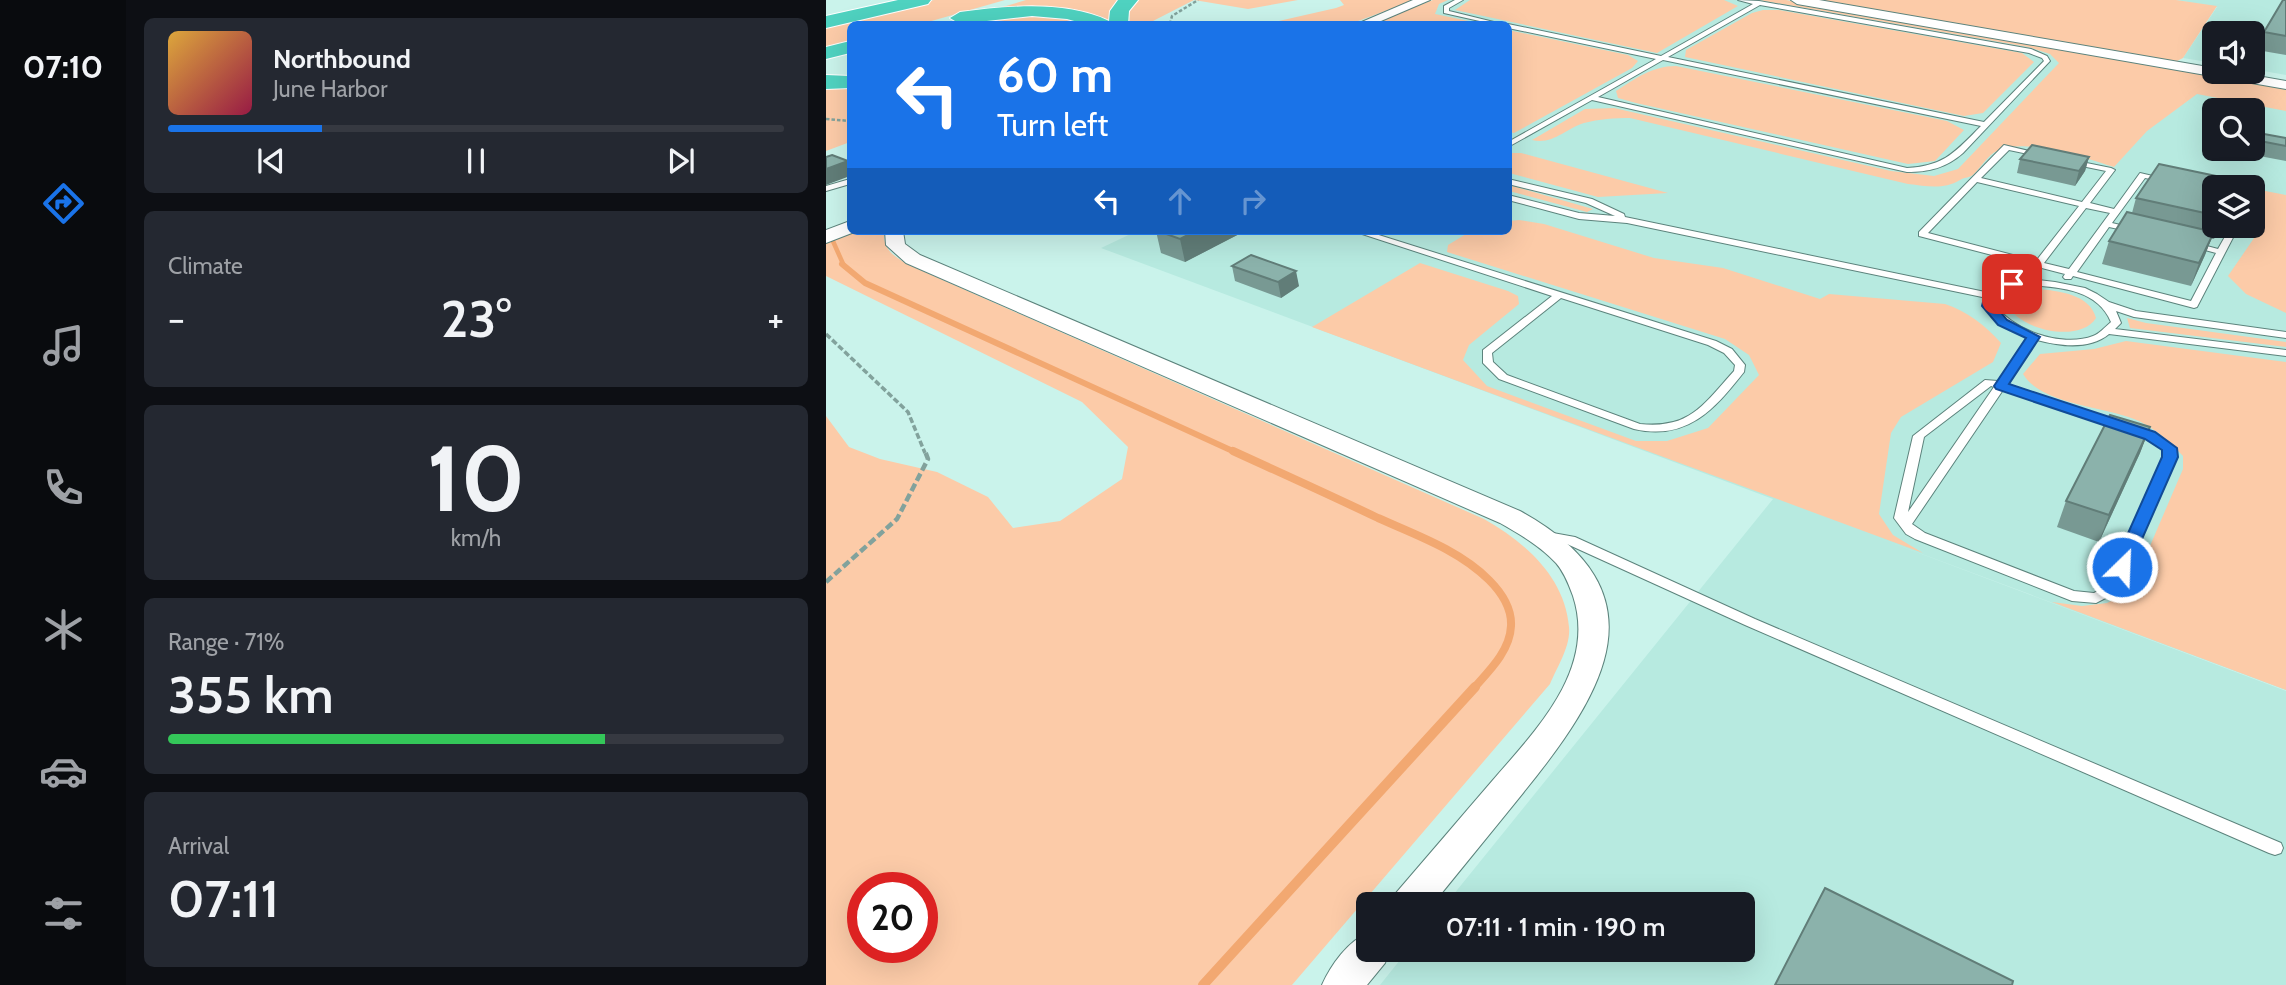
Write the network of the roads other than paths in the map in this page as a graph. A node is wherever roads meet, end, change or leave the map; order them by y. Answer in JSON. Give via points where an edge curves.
{"nodes":[{"id":1,"x":906,"y":0,"type":"edge"},
{"id":2,"x":922,"y":0,"type":"edge"},
{"id":3,"x":1019,"y":0,"type":"edge"},
{"id":4,"x":1129,"y":0,"type":"edge"},
{"id":5,"x":1424,"y":0,"type":"edge"},
{"id":6,"x":1460,"y":0,"type":"edge"},
{"id":7,"x":1741,"y":0,"type":"edge"},
{"id":8,"x":1797,"y":0,"type":"edge"},
{"id":9,"x":1759,"y":3,"type":"junction"},
{"id":10,"x":960,"y":18,"type":"junction"},
{"id":11,"x":826,"y":20,"type":"edge"},
{"id":12,"x":948,"y":21,"type":"edge"},
{"id":13,"x":1092,"y":21,"type":"edge"},
{"id":14,"x":1118,"y":21,"type":"edge"},
{"id":15,"x":1372,"y":21,"type":"edge"},
{"id":16,"x":1486,"y":21,"type":"edge"},
{"id":17,"x":1512,"y":27,"type":"edge"},
{"id":18,"x":847,"y":48,"type":"edge"},
{"id":19,"x":826,"y":53,"type":"edge"},
{"id":20,"x":1662,"y":58,"type":"junction"},
{"id":21,"x":826,"y":82,"type":"edge"},
{"id":22,"x":847,"y":82,"type":"edge"},
{"id":23,"x":2286,"y":85,"type":"edge"},
{"id":24,"x":1592,"y":98,"type":"junction"},
{"id":25,"x":1986,"y":125,"type":"junction"},
{"id":26,"x":1512,"y":143,"type":"edge"},
{"id":27,"x":1975,"y":179,"type":"junction"},
{"id":28,"x":847,"y":182,"type":"edge"},
{"id":29,"x":1512,"y":182,"type":"edge"},
{"id":30,"x":2178,"y":183,"type":"edge"},
{"id":31,"x":826,"y":190,"type":"edge"},
{"id":32,"x":1512,"y":198,"type":"edge"},
{"id":33,"x":2084,"y":205,"type":"junction"},
{"id":34,"x":2116,"y":212,"type":"junction"},
{"id":35,"x":847,"y":215,"type":"edge"},
{"id":36,"x":1627,"y":219,"type":"junction"},
{"id":37,"x":826,"y":223,"type":"edge"},
{"id":38,"x":2107,"y":224,"type":"junction"},
{"id":39,"x":847,"y":228,"type":"edge"},
{"id":40,"x":2145,"y":233,"type":"edge"},
{"id":41,"x":894,"y":235,"type":"edge"},
{"id":42,"x":1370,"y":235,"type":"edge"},
{"id":43,"x":826,"y":237,"type":"edge"},
{"id":44,"x":2228,"y":238,"type":"edge"},
{"id":45,"x":2183,"y":242,"type":"edge"},
{"id":46,"x":2221,"y":251,"type":"junction"},
{"id":47,"x":2038,"y":264,"type":"junction"},
{"id":48,"x":2071,"y":273,"type":"junction"},
{"id":49,"x":2062,"y":285,"type":"junction"},
{"id":50,"x":1559,"y":295,"type":"junction"},
{"id":51,"x":1990,"y":296,"type":"junction"},
{"id":52,"x":2105,"y":304,"type":"junction"},
{"id":53,"x":2194,"y":305,"type":"junction"},
{"id":54,"x":2185,"y":321,"type":"junction"},
{"id":55,"x":2111,"y":332,"type":"junction"},
{"id":56,"x":2286,"y":335,"type":"edge"},
{"id":57,"x":2034,"y":337,"type":"junction"},
{"id":58,"x":2286,"y":353,"type":"edge"},
{"id":59,"x":2001,"y":386,"type":"junction"},
{"id":60,"x":1905,"y":525,"type":"junction"},
{"id":61,"x":1542,"y":535,"type":"junction"},
{"id":62,"x":2275,"y":848,"type":"dead end"},
{"id":63,"x":1420,"y":892,"type":"edge"},
{"id":64,"x":1361,"y":962,"type":"edge"},
{"id":65,"x":1342,"y":985,"type":"edge"}],
"edges":[{"from":1,"to":11,"type":"highway"},
{"from":2,"to":11,"type":"highway"},
{"from":3,"to":10,"type":"highway"},
{"from":4,"to":14,"type":"highway"},
{"from":5,"to":15,"type":"street"},
{"from":6,"to":16,"type":"lane","via":[[1446,7],[1446,12]]},
{"from":7,"to":9,"type":"lane"},
{"from":8,"to":23,"type":"street"},
{"from":9,"to":20,"type":"lane"},
{"from":9,"to":25,"type":"lane","via":[[2001,45],[2045,57],[2043,68]]},
{"from":10,"to":12,"type":"highway"},
{"from":10,"to":13,"type":"highway","via":[[1026,10],[1061,11]]},
{"from":17,"to":20,"type":"lane"},
{"from":18,"to":19,"type":"highway"},
{"from":20,"to":24,"type":"lane"},
{"from":20,"to":25,"type":"lane"},
{"from":21,"to":22,"type":"highway"},
{"from":24,"to":25,"type":"lane","via":[[1907,170],[1938,168],[1949,162]]},
{"from":24,"to":26,"type":"lane"},
{"from":27,"to":33,"type":"lane"},
{"from":27,"to":33,"type":"lane","via":[[2007,147],[2111,170]]},
{"from":27,"to":47,"type":"lane","via":[[1922,234]]},
{"from":28,"to":31,"type":"lane"},
{"from":29,"to":36,"type":"lane","via":[[1589,201]]},
{"from":30,"to":34,"type":"lane","via":[[2143,175]]},
{"from":32,"to":36,"type":"lane","via":[[1579,216]]},
{"from":33,"to":34,"type":"lane"},
{"from":33,"to":47,"type":"lane"},
{"from":34,"to":38,"type":"lane"},
{"from":35,"to":37,"type":"street"},
{"from":36,"to":51,"type":"lane"},
{"from":38,"to":40,"type":"lane"},
{"from":38,"to":48,"type":"lane"},
{"from":39,"to":43,"type":"street"},
{"from":41,"to":61,"type":"street","via":[[897,249],[914,259],[1510,517]]},
{"from":42,"to":50,"type":"lane"},
{"from":44,"to":46,"type":"lane"},
{"from":45,"to":46,"type":"lane"},
{"from":46,"to":53,"type":"lane"},
{"from":47,"to":48,"type":"lane"},
{"from":48,"to":49,"type":"lane"},
{"from":48,"to":53,"type":"lane"},
{"from":49,"to":51,"type":"lane","via":[[2012,284]]},
{"from":49,"to":52,"type":"lane"},
{"from":50,"to":50,"type":"lane","via":[[1712,343],[1728,351],[1740,365],[1739,372],[1693,420],[1651,429],[1503,377],[1488,363],[1487,352]]},
{"from":51,"to":57,"type":"lane","via":[[1993,314]]},
{"from":52,"to":54,"type":"lane","via":[[2134,314]]},
{"from":52,"to":55,"type":"lane","via":[[2116,323]]},
{"from":53,"to":54,"type":"lane"},
{"from":54,"to":56,"type":"lane"},
{"from":55,"to":57,"type":"lane","via":[[2070,342]]},
{"from":55,"to":58,"type":"lane"},
{"from":57,"to":59,"type":"lane"},
{"from":59,"to":60,"type":"lane"},
{"from":59,"to":60,"type":"lane","via":[[1989,382],[1919,436],[1900,511]]},
{"from":59,"to":60,"type":"lane","via":[[2150,435],[2169,448],[2170,457],[2112,590],[2096,598],[2072,596],[1920,536]]},
{"from":61,"to":62,"type":"lane","via":[[1570,540]]},
{"from":61,"to":63,"type":"street","via":[[1569,559],[1583,584],[1595,618],[1589,662],[1575,698],[1551,735]]},
{"from":64,"to":65,"type":"street"}]}
